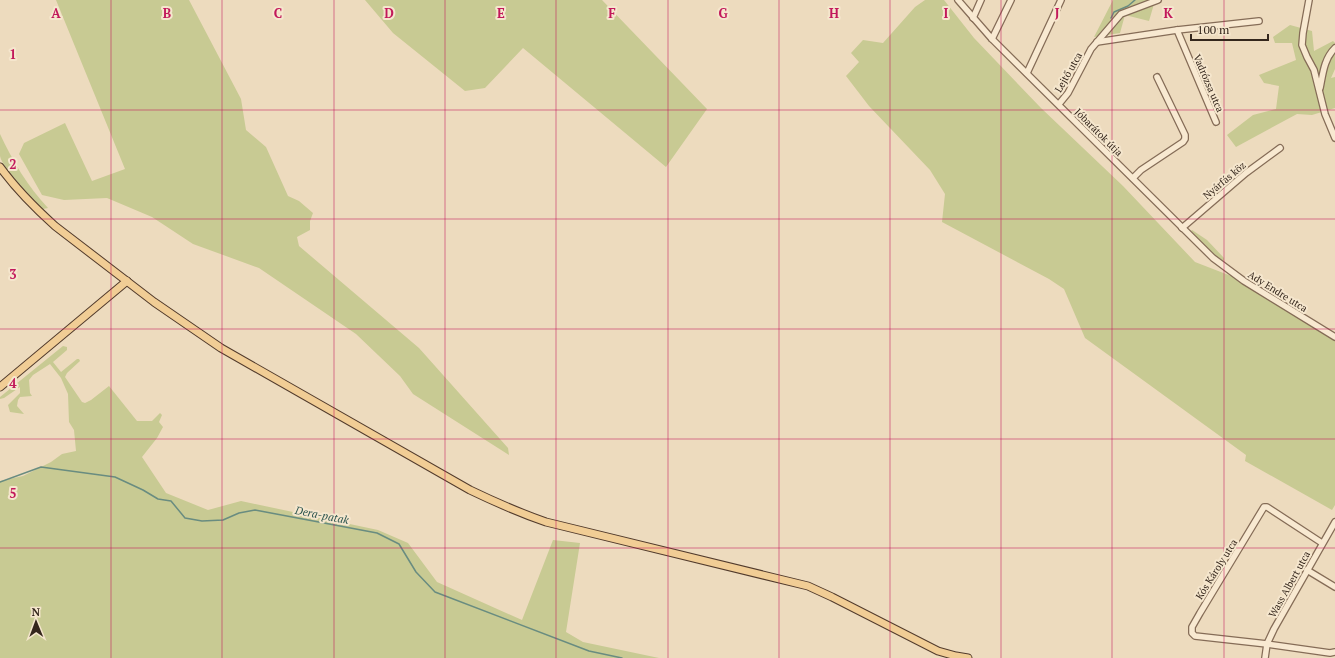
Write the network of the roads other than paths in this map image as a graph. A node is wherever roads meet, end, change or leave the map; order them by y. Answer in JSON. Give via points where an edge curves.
{"nodes":[{"id":1,"x":958,"y":0,"type":"edge"},
{"id":2,"x":981,"y":0,"type":"edge"},
{"id":3,"x":1011,"y":0,"type":"edge"},
{"id":4,"x":1061,"y":0,"type":"edge"},
{"id":5,"x":1158,"y":0,"type":"edge"},
{"id":6,"x":1309,"y":0,"type":"edge"},
{"id":7,"x":973,"y":18,"type":"junction"},
{"id":8,"x":1260,"y":21,"type":"dead end"},
{"id":9,"x":1177,"y":30,"type":"junction"},
{"id":10,"x":992,"y":39,"type":"junction"},
{"id":11,"x":1097,"y":42,"type":"junction"},
{"id":12,"x":1335,"y":48,"type":"edge"},
{"id":13,"x":1027,"y":73,"type":"junction"},
{"id":14,"x":1157,"y":77,"type":"dead end"},
{"id":15,"x":1319,"y":90,"type":"junction"},
{"id":16,"x":1059,"y":104,"type":"junction"},
{"id":17,"x":1216,"y":122,"type":"dead end"},
{"id":18,"x":1335,"y":138,"type":"edge"},
{"id":19,"x":1280,"y":148,"type":"dead end"},
{"id":20,"x":0,"y":168,"type":"edge"},
{"id":21,"x":1133,"y":178,"type":"junction"},
{"id":22,"x":1182,"y":228,"type":"junction"},
{"id":23,"x":1213,"y":258,"type":"joint"},
{"id":24,"x":127,"y":281,"type":"junction"},
{"id":25,"x":1335,"y":337,"type":"edge"},
{"id":26,"x":0,"y":387,"type":"edge"},
{"id":27,"x":1335,"y":522,"type":"edge"},
{"id":28,"x":1322,"y":543,"type":"junction"},
{"id":29,"x":1307,"y":570,"type":"junction"},
{"id":30,"x":1335,"y":587,"type":"edge"},
{"id":31,"x":1267,"y":644,"type":"junction"},
{"id":32,"x":1335,"y":652,"type":"edge"},
{"id":33,"x":968,"y":658,"type":"edge"},
{"id":34,"x":1265,"y":658,"type":"edge"}],
"edges":[{"from":1,"to":7,"type":"street","name":"Jóbarátok útja"},
{"from":2,"to":7,"type":"street"},
{"from":3,"to":10,"type":"street"},
{"from":4,"to":13,"type":"street"},
{"from":5,"to":11,"type":"street","name":"Lejtő utca","via":[[1121,14]]},
{"from":6,"to":15,"type":"street","via":[[1302,45],[1314,70]]},
{"from":7,"to":10,"type":"street","name":"Jóbarátok útja"},
{"from":8,"to":9,"type":"street"},
{"from":9,"to":11,"type":"street"},
{"from":9,"to":17,"type":"street","name":"Vadrózsa utca"},
{"from":10,"to":13,"type":"street","name":"Jóbarátok útja"},
{"from":11,"to":16,"type":"street","name":"Lejtő utca"},
{"from":12,"to":15,"type":"street","via":[[1325,63]]},
{"from":13,"to":16,"type":"street","name":"Jóbarátok útja"},
{"from":14,"to":21,"type":"street","via":[[1185,139]]},
{"from":15,"to":18,"type":"street"},
{"from":16,"to":21,"type":"street","name":"Jóbarátok útja"},
{"from":19,"to":22,"type":"street","name":"Nyárfás köz","via":[[1246,172]]},
{"from":20,"to":24,"type":"main road","via":[[40,213]]},
{"from":21,"to":22,"type":"street","name":"Jóbarátok útja"},
{"from":22,"to":23,"type":"street","name":"Jóbarátok útja"},
{"from":23,"to":25,"type":"street","name":"Ady Endre utca","via":[[1244,281]]},
{"from":24,"to":26,"type":"main road"},
{"from":24,"to":33,"type":"main road","via":[[221,348],[497,503],[546,522],[808,586],[931,648]]},
{"from":27,"to":28,"type":"street","name":"Wass Albert utca"},
{"from":28,"to":29,"type":"street","name":"Wass Albert utca"},
{"from":28,"to":31,"type":"street","name":"Kós Károly utca","via":[[1267,507],[1264,508],[1192,627],[1195,636]]},
{"from":29,"to":30,"type":"street"},
{"from":29,"to":31,"type":"street","name":"Wass Albert utca"},
{"from":31,"to":32,"type":"street"},
{"from":31,"to":34,"type":"street","name":"Wass Albert utca"}]}
